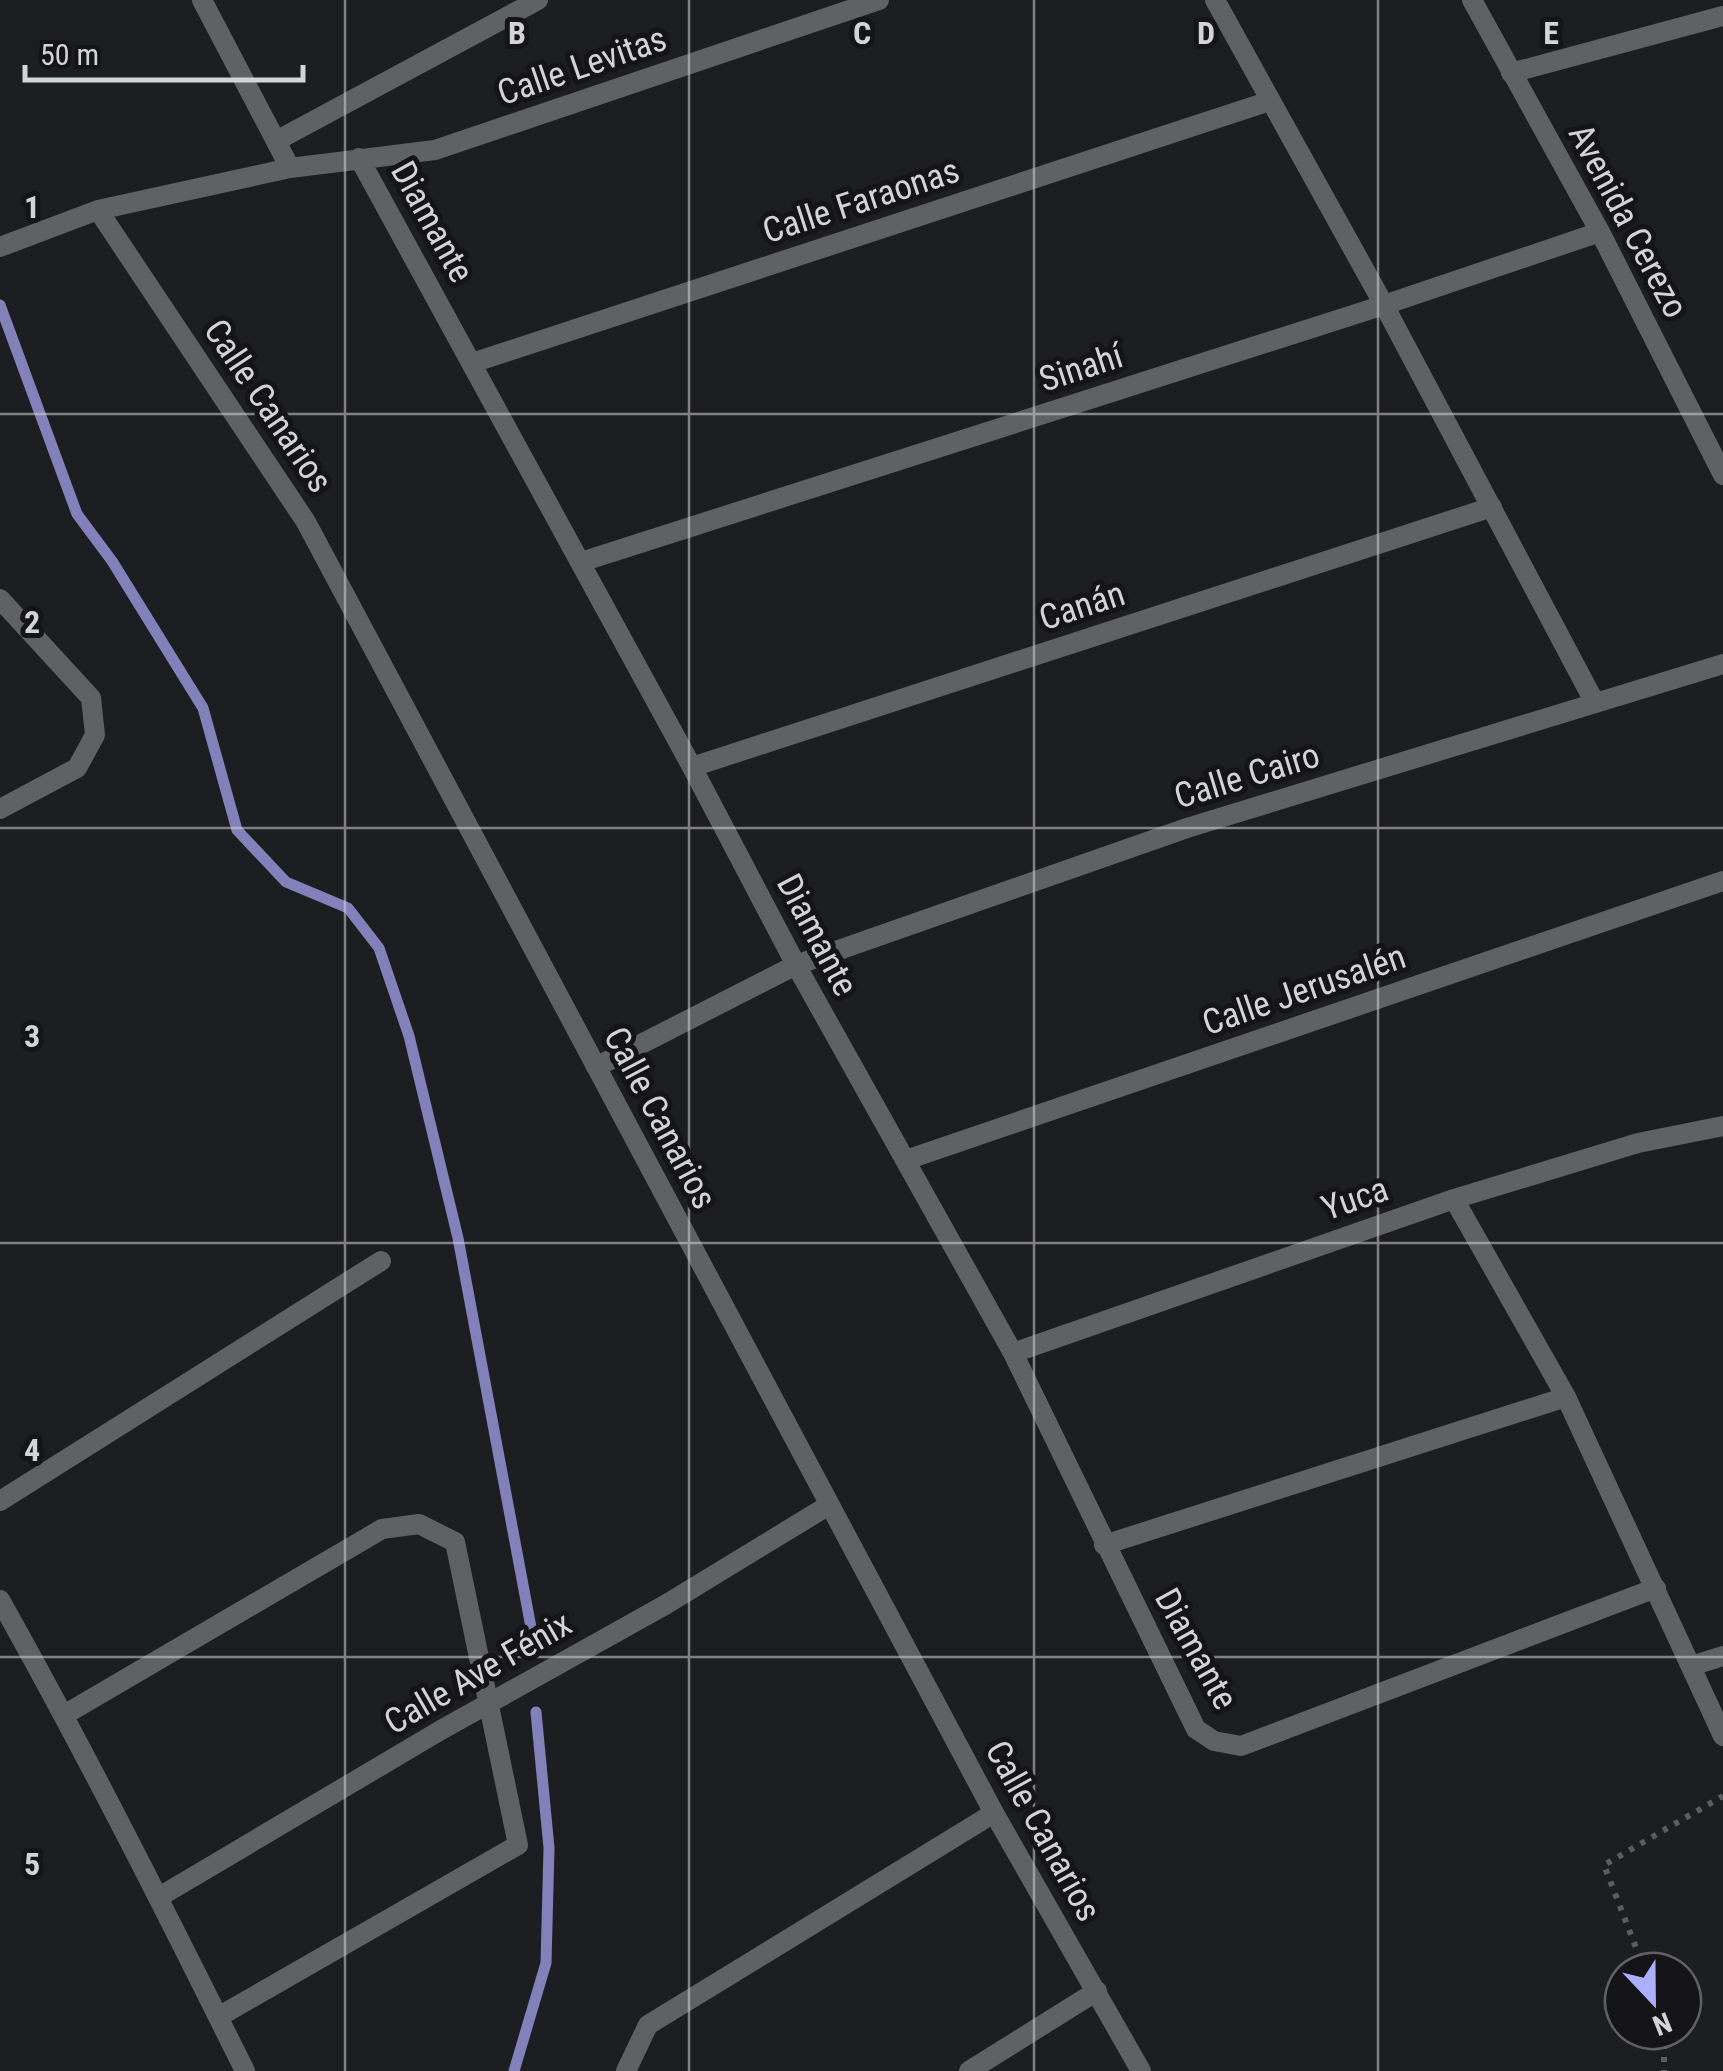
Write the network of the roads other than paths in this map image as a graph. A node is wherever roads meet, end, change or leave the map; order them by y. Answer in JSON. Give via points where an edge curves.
{"nodes":[{"id":1,"x":202,"y":0,"type":"edge"},
{"id":2,"x":538,"y":0,"type":"edge"},
{"id":3,"x":879,"y":0,"type":"edge"},
{"id":4,"x":1215,"y":0,"type":"edge"},
{"id":5,"x":1472,"y":0,"type":"edge"},
{"id":6,"x":1718,"y":11,"type":"edge"},
{"id":7,"x":1511,"y":72,"type":"junction"},
{"id":8,"x":1270,"y":101,"type":"junction"},
{"id":9,"x":276,"y":141,"type":"junction"},
{"id":10,"x":359,"y":158,"type":"junction"},
{"id":11,"x":290,"y":168,"type":"junction"},
{"id":12,"x":98,"y":210,"type":"junction"},
{"id":13,"x":1600,"y":232,"type":"junction"},
{"id":14,"x":0,"y":247,"type":"edge"},
{"id":15,"x":1384,"y":306,"type":"junction"},
{"id":16,"x":472,"y":363,"type":"junction"},
{"id":17,"x":1715,"y":441,"type":"edge"},
{"id":18,"x":1723,"y":475,"type":"edge"},
{"id":19,"x":1492,"y":507,"type":"junction"},
{"id":20,"x":581,"y":562,"type":"junction"},
{"id":21,"x":0,"y":599,"type":"edge"},
{"id":22,"x":1723,"y":664,"type":"edge"},
{"id":23,"x":1594,"y":703,"type":"junction"},
{"id":24,"x":692,"y":767,"type":"junction"},
{"id":25,"x":0,"y":809,"type":"edge"},
{"id":26,"x":1723,"y":881,"type":"edge"},
{"id":27,"x":796,"y":966,"type":"junction"},
{"id":28,"x":596,"y":1067,"type":"junction"},
{"id":29,"x":1723,"y":1126,"type":"edge"},
{"id":30,"x":906,"y":1160,"type":"junction"},
{"id":31,"x":1454,"y":1199,"type":"junction"},
{"id":32,"x":380,"y":1261,"type":"dead end"},
{"id":33,"x":1013,"y":1352,"type":"junction"},
{"id":34,"x":1566,"y":1397,"type":"junction"},
{"id":35,"x":0,"y":1501,"type":"edge"},
{"id":36,"x":829,"y":1504,"type":"junction"},
{"id":37,"x":1104,"y":1544,"type":"junction"},
{"id":38,"x":1656,"y":1588,"type":"junction"},
{"id":39,"x":0,"y":1600,"type":"edge"},
{"id":40,"x":1723,"y":1656,"type":"edge"},
{"id":41,"x":1691,"y":1666,"type":"junction"},
{"id":42,"x":64,"y":1715,"type":"junction"},
{"id":43,"x":1723,"y":1736,"type":"edge"},
{"id":44,"x":994,"y":1814,"type":"junction"},
{"id":45,"x":160,"y":1897,"type":"junction"},
{"id":46,"x":1098,"y":1991,"type":"junction"},
{"id":47,"x":218,"y":2016,"type":"junction"},
{"id":48,"x":245,"y":2071,"type":"edge"},
{"id":49,"x":626,"y":2071,"type":"edge"},
{"id":50,"x":968,"y":2071,"type":"edge"},
{"id":51,"x":1141,"y":2071,"type":"edge"}],
"edges":[{"from":1,"to":9,"type":"street"},
{"from":2,"to":9,"type":"street"},
{"from":3,"to":10,"type":"street","name":"Calle Levitas","via":[[435,150]]},
{"from":4,"to":8,"type":"street"},
{"from":5,"to":7,"type":"street","name":"Avenida Cerezo"},
{"from":6,"to":7,"type":"street"},
{"from":7,"to":13,"type":"street","name":"Avenida Cerezo"},
{"from":8,"to":15,"type":"street"},
{"from":8,"to":16,"type":"street","name":"Calle Faraonas"},
{"from":9,"to":11,"type":"street"},
{"from":10,"to":11,"type":"street","name":"Calle Levitas"},
{"from":10,"to":16,"type":"street","name":"Diamante"},
{"from":11,"to":12,"type":"street","name":"Calle Levitas"},
{"from":12,"to":14,"type":"street","name":"Calle Levitas"},
{"from":12,"to":28,"type":"street","name":"Calle Canarios","via":[[306,522]]},
{"from":13,"to":15,"type":"street","name":"Sinahí"},
{"from":13,"to":17,"type":"street","name":"Avenida Cerezo"},
{"from":15,"to":19,"type":"street"},
{"from":15,"to":20,"type":"street","name":"Sinahí"},
{"from":16,"to":20,"type":"street","name":"Diamante"},
{"from":17,"to":18,"type":"street","name":"Avenida Cerezo"},
{"from":19,"to":23,"type":"street"},
{"from":19,"to":24,"type":"street","name":"Canán"},
{"from":20,"to":24,"type":"street","name":"Diamante"},
{"from":21,"to":25,"type":"street","via":[[90,698],[95,735],[78,768]]},
{"from":22,"to":23,"type":"street","name":"Calle Cairo"},
{"from":23,"to":27,"type":"street","name":"Calle Cairo","via":[[1187,828]]},
{"from":24,"to":27,"type":"street","name":"Diamante"},
{"from":26,"to":30,"type":"street","name":"Calle Jerusalén"},
{"from":27,"to":28,"type":"street","name":"Calle Cairo"},
{"from":27,"to":30,"type":"street","name":"Diamante"},
{"from":28,"to":36,"type":"street","name":"Calle Canarios"},
{"from":29,"to":31,"type":"street","name":"Yuca","via":[[1638,1143]]},
{"from":30,"to":33,"type":"street","name":"Diamante"},
{"from":31,"to":33,"type":"street","name":"Yuca"},
{"from":31,"to":34,"type":"street"},
{"from":32,"to":35,"type":"street"},
{"from":33,"to":37,"type":"street","name":"Diamante"},
{"from":34,"to":37,"type":"street"},
{"from":34,"to":38,"type":"street"},
{"from":36,"to":44,"type":"street","name":"Calle Canarios"},
{"from":36,"to":45,"type":"street","name":"Calle Ave Fénix","bridge":true},
{"from":37,"to":38,"type":"street","name":"Diamante","via":[[1196,1730],[1214,1742],[1241,1746]]},
{"from":38,"to":41,"type":"street"},
{"from":39,"to":42,"type":"street"},
{"from":40,"to":41,"type":"street"},
{"from":41,"to":43,"type":"street"},
{"from":42,"to":45,"type":"street"},
{"from":42,"to":47,"type":"street","via":[[382,1529],[419,1524],[455,1542],[518,1846]]},
{"from":44,"to":46,"type":"street","name":"Calle Canarios"},
{"from":44,"to":49,"type":"street","via":[[648,2025]]},
{"from":45,"to":47,"type":"street"},
{"from":46,"to":50,"type":"street"},
{"from":46,"to":51,"type":"street","name":"Calle Canarios"},
{"from":47,"to":48,"type":"street"}]}
